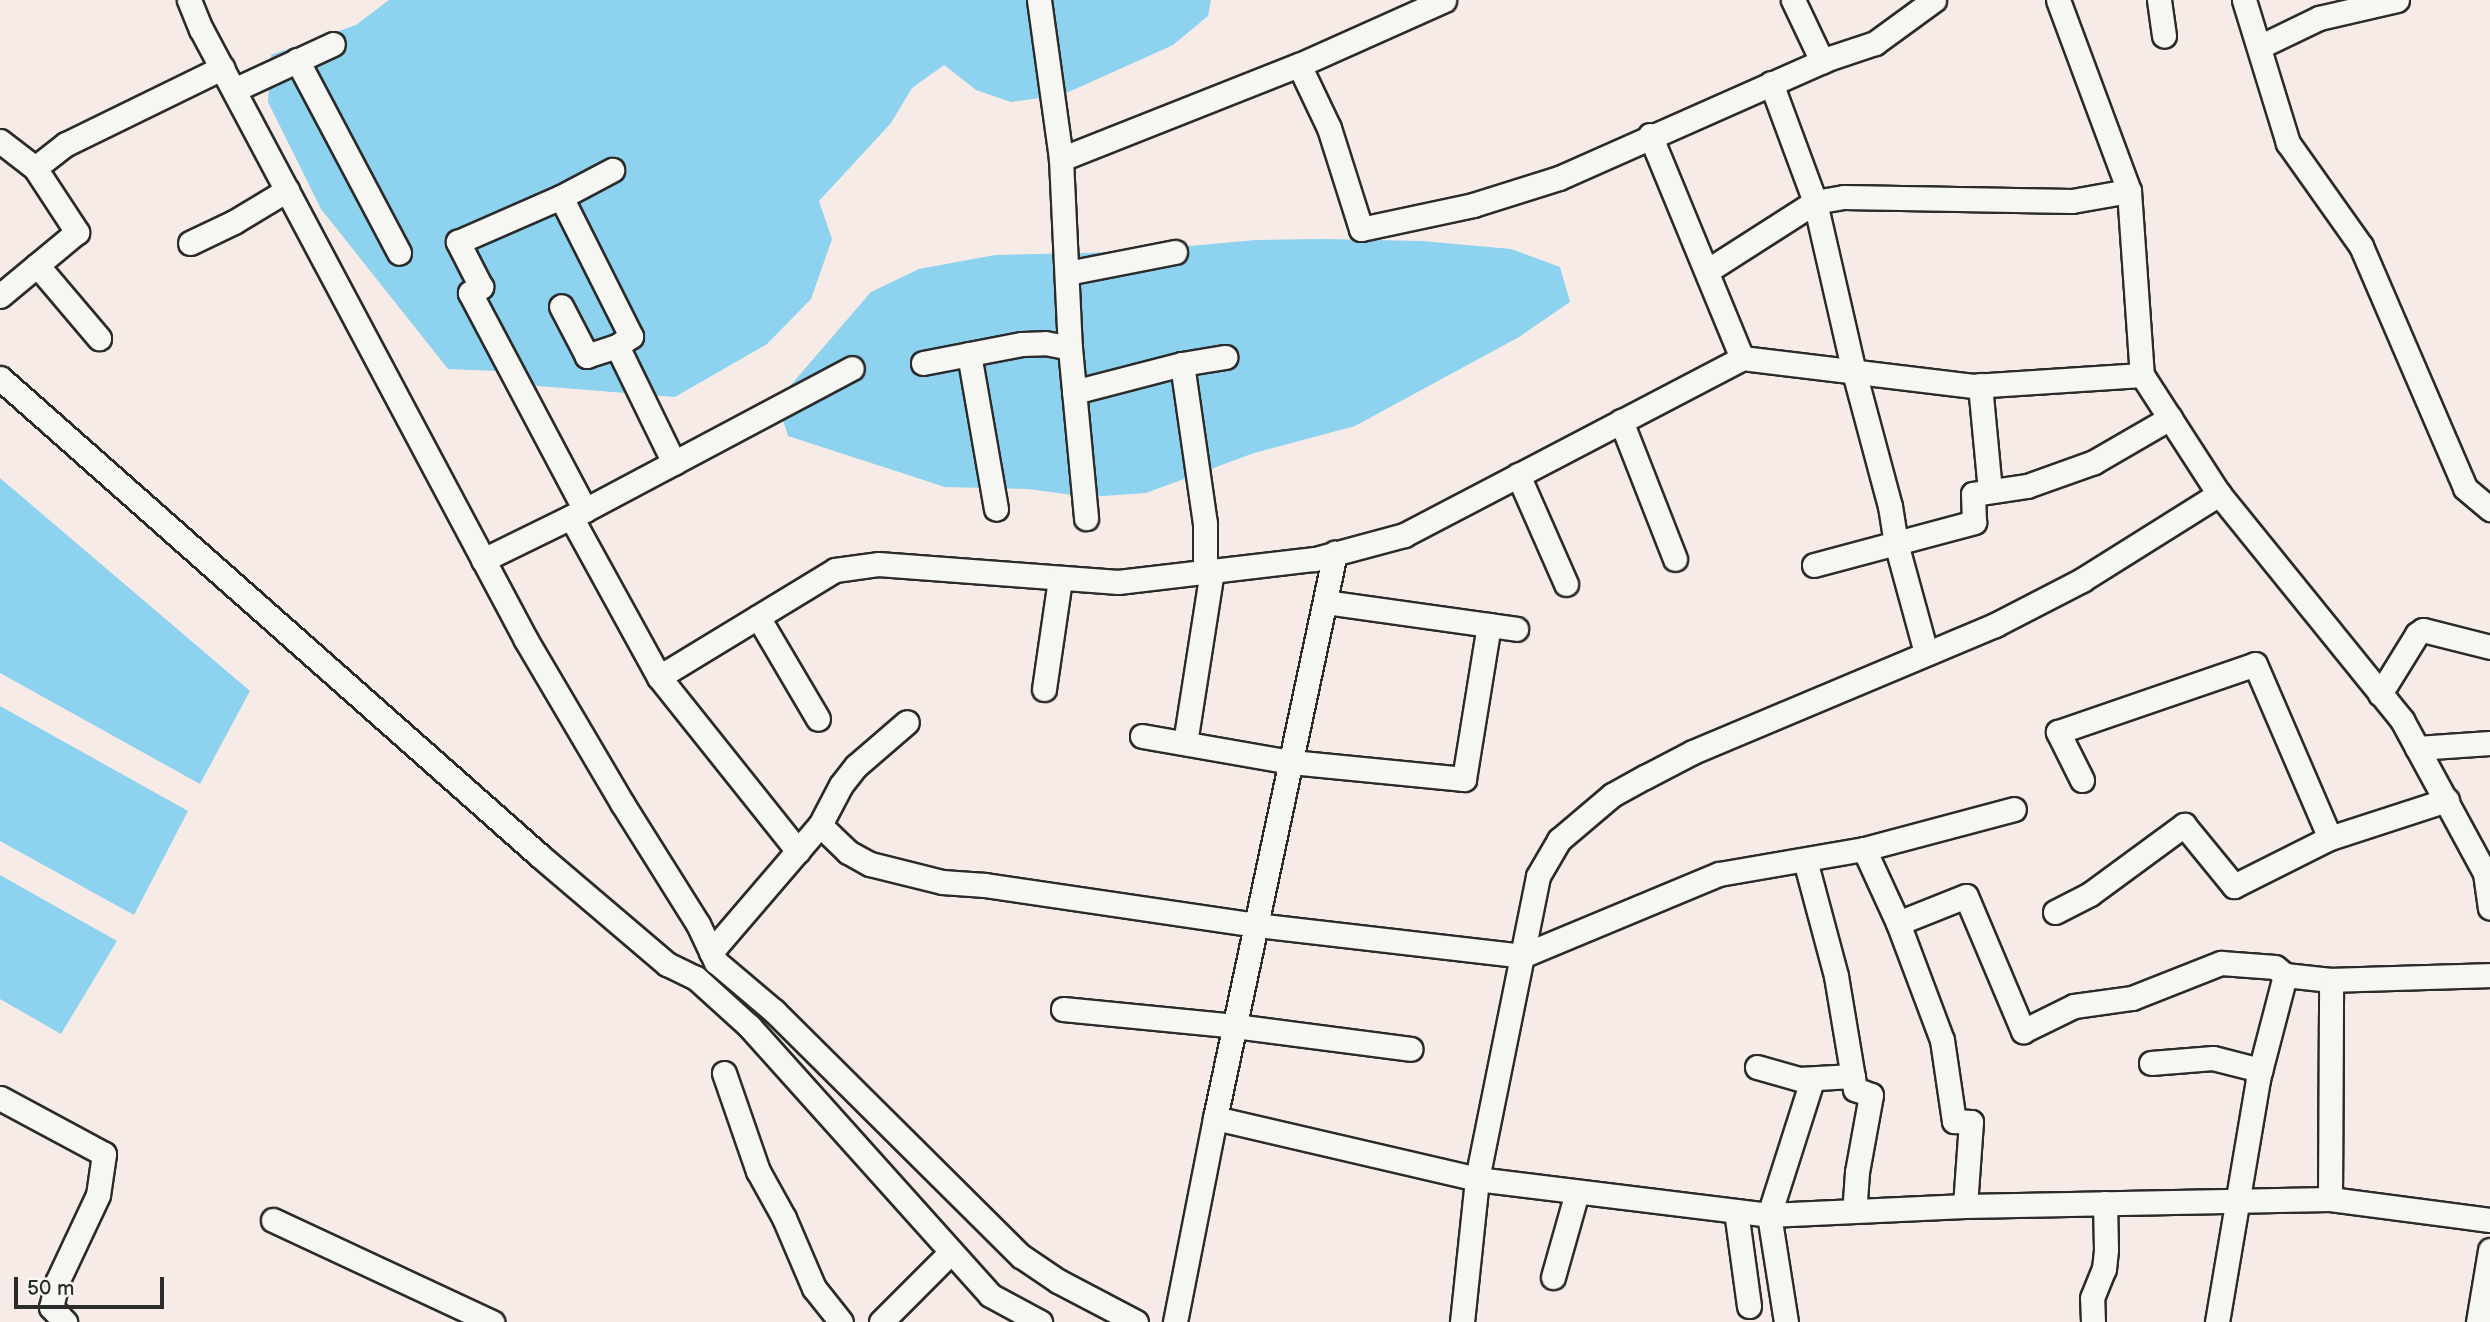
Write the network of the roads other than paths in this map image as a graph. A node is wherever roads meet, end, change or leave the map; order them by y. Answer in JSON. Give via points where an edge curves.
{"nodes":[{"id":1,"x":190,"y":0,"type":"edge"},
{"id":2,"x":1039,"y":0,"type":"edge"},
{"id":3,"x":1444,"y":0,"type":"edge"},
{"id":4,"x":1793,"y":0,"type":"edge"},
{"id":5,"x":1934,"y":0,"type":"edge"},
{"id":6,"x":2059,"y":0,"type":"edge"},
{"id":7,"x":2160,"y":0,"type":"edge"},
{"id":8,"x":2245,"y":0,"type":"edge"},
{"id":9,"x":2397,"y":0,"type":"edge"},
{"id":10,"x":2164,"y":36,"type":"dead end"},
{"id":11,"x":333,"y":44,"type":"dead end"},
{"id":12,"x":2259,"y":47,"type":"junction"},
{"id":13,"x":297,"y":61,"type":"junction"},
{"id":14,"x":1822,"y":61,"type":"junction"},
{"id":15,"x":1299,"y":65,"type":"junction"},
{"id":16,"x":222,"y":68,"type":"junction"},
{"id":17,"x":1771,"y":83,"type":"junction"},
{"id":18,"x":234,"y":90,"type":"junction"},
{"id":19,"x":1650,"y":135,"type":"junction"},
{"id":20,"x":0,"y":141,"type":"edge"},
{"id":21,"x":1061,"y":159,"type":"junction"},
{"id":22,"x":35,"y":168,"type":"junction"},
{"id":23,"x":612,"y":170,"type":"dead end"},
{"id":24,"x":288,"y":190,"type":"junction"},
{"id":25,"x":2129,"y":191,"type":"junction"},
{"id":26,"x":561,"y":197,"type":"junction"},
{"id":27,"x":1815,"y":202,"type":"junction"},
{"id":28,"x":190,"y":243,"type":"dead end"},
{"id":29,"x":1175,"y":252,"type":"dead end"},
{"id":30,"x":398,"y":253,"type":"dead end"},
{"id":31,"x":37,"y":265,"type":"junction"},
{"id":32,"x":1707,"y":271,"type":"junction"},
{"id":33,"x":1067,"y":274,"type":"junction"},
{"id":34,"x":0,"y":296,"type":"edge"},
{"id":35,"x":561,"y":306,"type":"dead end"},
{"id":36,"x":99,"y":338,"type":"dead end"},
{"id":37,"x":617,"y":346,"type":"junction"},
{"id":38,"x":1070,"y":348,"type":"junction"},
{"id":39,"x":970,"y":354,"type":"junction"},
{"id":40,"x":1225,"y":357,"type":"dead end"},
{"id":41,"x":1742,"y":358,"type":"junction"},
{"id":42,"x":923,"y":363,"type":"dead end"},
{"id":43,"x":1182,"y":364,"type":"junction"},
{"id":44,"x":852,"y":368,"type":"dead end"},
{"id":45,"x":1854,"y":372,"type":"junction"},
{"id":46,"x":2142,"y":375,"type":"junction"},
{"id":47,"x":0,"y":378,"type":"edge"},
{"id":48,"x":1980,"y":385,"type":"junction"},
{"id":49,"x":1074,"y":392,"type":"junction"},
{"id":50,"x":2170,"y":418,"type":"junction"},
{"id":51,"x":1621,"y":421,"type":"junction"},
{"id":52,"x":674,"y":463,"type":"junction"},
{"id":53,"x":1518,"y":475,"type":"junction"},
{"id":54,"x":1990,"y":491,"type":"junction"},
{"id":55,"x":2219,"y":494,"type":"junction"},
{"id":56,"x":996,"y":509,"type":"dead end"},
{"id":57,"x":2490,"y":509,"type":"edge"},
{"id":58,"x":578,"y":514,"type":"junction"},
{"id":59,"x":1086,"y":518,"type":"dead end"},
{"id":60,"x":1896,"y":543,"type":"junction"},
{"id":61,"x":1335,"y":553,"type":"junction"},
{"id":62,"x":1675,"y":559,"type":"dead end"},
{"id":63,"x":483,"y":560,"type":"junction"},
{"id":64,"x":1814,"y":565,"type":"dead end"},
{"id":65,"x":1208,"y":571,"type":"junction"},
{"id":66,"x":1060,"y":579,"type":"junction"},
{"id":67,"x":1566,"y":584,"type":"dead end"},
{"id":68,"x":1325,"y":602,"type":"junction"},
{"id":69,"x":758,"y":617,"type":"junction"},
{"id":70,"x":1489,"y":625,"type":"junction"},
{"id":71,"x":1516,"y":629,"type":"dead end"},
{"id":72,"x":2490,"y":647,"type":"edge"},
{"id":73,"x":1926,"y":653,"type":"junction"},
{"id":74,"x":659,"y":677,"type":"junction"},
{"id":75,"x":1044,"y":689,"type":"dead end"},
{"id":76,"x":2380,"y":694,"type":"junction"},
{"id":77,"x":818,"y":719,"type":"dead end"},
{"id":78,"x":907,"y":722,"type":"dead end"},
{"id":79,"x":1142,"y":736,"type":"dead end"},
{"id":80,"x":1185,"y":743,"type":"junction"},
{"id":81,"x":2490,"y":743,"type":"edge"},
{"id":82,"x":2417,"y":748,"type":"junction"},
{"id":83,"x":1291,"y":762,"type":"junction"},
{"id":84,"x":2082,"y":780,"type":"dead end"},
{"id":85,"x":2447,"y":800,"type":"junction"},
{"id":86,"x":2014,"y":809,"type":"dead end"},
{"id":87,"x":820,"y":825,"type":"junction"},
{"id":88,"x":2330,"y":838,"type":"junction"},
{"id":89,"x":1864,"y":849,"type":"junction"},
{"id":90,"x":798,"y":851,"type":"junction"},
{"id":91,"x":1805,"y":860,"type":"junction"},
{"id":92,"x":2490,"y":908,"type":"edge"},
{"id":93,"x":2056,"y":912,"type":"dead end"},
{"id":94,"x":1898,"y":923,"type":"junction"},
{"id":95,"x":1256,"y":925,"type":"junction"},
{"id":96,"x":1522,"y":956,"type":"junction"},
{"id":97,"x":713,"y":957,"type":"junction"},
{"id":98,"x":2285,"y":975,"type":"junction"},
{"id":99,"x":2490,"y":975,"type":"edge"},
{"id":100,"x":696,"y":978,"type":"junction"},
{"id":101,"x":2331,"y":981,"type":"junction"},
{"id":102,"x":1063,"y":1009,"type":"dead end"},
{"id":103,"x":1235,"y":1026,"type":"junction"},
{"id":104,"x":1411,"y":1049,"type":"dead end"},
{"id":105,"x":2151,"y":1063,"type":"dead end"},
{"id":106,"x":1757,"y":1067,"type":"dead end"},
{"id":107,"x":2260,"y":1070,"type":"junction"},
{"id":108,"x":724,"y":1073,"type":"dead end"},
{"id":109,"x":1853,"y":1076,"type":"junction"},
{"id":110,"x":1812,"y":1080,"type":"junction"},
{"id":111,"x":0,"y":1098,"type":"edge"},
{"id":112,"x":1215,"y":1118,"type":"junction"},
{"id":113,"x":1477,"y":1180,"type":"junction"},
{"id":114,"x":1577,"y":1192,"type":"junction"},
{"id":115,"x":2330,"y":1199,"type":"junction"},
{"id":116,"x":2239,"y":1201,"type":"junction"},
{"id":117,"x":2105,"y":1203,"type":"junction"},
{"id":118,"x":1965,"y":1206,"type":"junction"},
{"id":119,"x":1735,"y":1211,"type":"junction"},
{"id":120,"x":1854,"y":1211,"type":"junction"},
{"id":121,"x":1769,"y":1215,"type":"junction"},
{"id":122,"x":273,"y":1220,"type":"dead end"},
{"id":123,"x":2490,"y":1220,"type":"edge"},
{"id":124,"x":2490,"y":1250,"type":"edge"},
{"id":125,"x":950,"y":1253,"type":"junction"},
{"id":126,"x":1553,"y":1277,"type":"dead end"},
{"id":127,"x":2486,"y":1296,"type":"edge"},
{"id":128,"x":1749,"y":1306,"type":"dead end"},
{"id":129,"x":1004,"y":1313,"type":"edge"},
{"id":130,"x":65,"y":1322,"type":"edge"},
{"id":131,"x":492,"y":1322,"type":"edge"},
{"id":132,"x":841,"y":1322,"type":"edge"},
{"id":133,"x":881,"y":1322,"type":"edge"},
{"id":134,"x":1040,"y":1322,"type":"edge"},
{"id":135,"x":1136,"y":1322,"type":"edge"},
{"id":136,"x":1175,"y":1322,"type":"edge"},
{"id":137,"x":1462,"y":1322,"type":"edge"},
{"id":138,"x":1787,"y":1322,"type":"edge"},
{"id":139,"x":2093,"y":1322,"type":"edge"},
{"id":140,"x":2217,"y":1322,"type":"edge"},
{"id":141,"x":2479,"y":1322,"type":"edge"}],
"edges":[{"from":1,"to":16,"type":"street"},
{"from":2,"to":21,"type":"street"},
{"from":3,"to":15,"type":"street"},
{"from":4,"to":14,"type":"street"},
{"from":5,"to":14,"type":"street","via":[[1875,43]]},
{"from":6,"to":25,"type":"street"},
{"from":7,"to":10,"type":"street"},
{"from":8,"to":12,"type":"street"},
{"from":9,"to":12,"type":"street","via":[[2319,18]]},
{"from":11,"to":13,"type":"street"},
{"from":12,"to":57,"type":"street","via":[[2288,143],[2361,246],[2465,488]]},
{"from":13,"to":18,"type":"street"},
{"from":13,"to":30,"type":"street"},
{"from":14,"to":17,"type":"street"},
{"from":15,"to":19,"type":"street","via":[[1329,128],[1360,229],[1536,187]]},
{"from":15,"to":21,"type":"street"},
{"from":16,"to":18,"type":"street"},
{"from":16,"to":22,"type":"street","via":[[66,144]]},
{"from":17,"to":19,"type":"street"},
{"from":17,"to":27,"type":"street"},
{"from":18,"to":24,"type":"street"},
{"from":19,"to":32,"type":"street"},
{"from":20,"to":22,"type":"street"},
{"from":21,"to":33,"type":"street"},
{"from":22,"to":31,"type":"street","via":[[76,232]]},
{"from":23,"to":26,"type":"street"},
{"from":24,"to":28,"type":"street"},
{"from":24,"to":63,"type":"street"},
{"from":25,"to":27,"type":"street","via":[[2072,201],[1874,196]]},
{"from":25,"to":46,"type":"street"},
{"from":26,"to":37,"type":"street","via":[[631,336]]},
{"from":26,"to":58,"type":"street","via":[[458,242],[481,287],[470,293]]},
{"from":27,"to":32,"type":"street"},
{"from":27,"to":45,"type":"street"},
{"from":29,"to":33,"type":"street"},
{"from":31,"to":34,"type":"street"},
{"from":31,"to":36,"type":"street"},
{"from":32,"to":41,"type":"street"},
{"from":33,"to":38,"type":"street"},
{"from":35,"to":37,"type":"street","via":[[587,356]]},
{"from":37,"to":52,"type":"street"},
{"from":38,"to":39,"type":"street","via":[[1022,344]]},
{"from":38,"to":49,"type":"street"},
{"from":39,"to":42,"type":"street"},
{"from":39,"to":56,"type":"street"},
{"from":40,"to":43,"type":"street"},
{"from":41,"to":45,"type":"street"},
{"from":41,"to":51,"type":"street"},
{"from":43,"to":49,"type":"street"},
{"from":43,"to":65,"type":"street"},
{"from":44,"to":52,"type":"street"},
{"from":45,"to":48,"type":"street"},
{"from":45,"to":60,"type":"street"},
{"from":46,"to":48,"type":"street"},
{"from":46,"to":50,"type":"street"},
{"from":47,"to":100,"type":"street","via":[[540,856],[667,964]]},
{"from":48,"to":54,"type":"street"},
{"from":49,"to":59,"type":"street"},
{"from":50,"to":54,"type":"street","via":[[2094,462],[2027,486]]},
{"from":50,"to":55,"type":"street"},
{"from":51,"to":53,"type":"street"},
{"from":51,"to":62,"type":"street"},
{"from":52,"to":58,"type":"street"},
{"from":53,"to":61,"type":"street","via":[[1404,535]]},
{"from":53,"to":67,"type":"street"},
{"from":54,"to":60,"type":"street","via":[[1973,494],[1974,522]]},
{"from":55,"to":73,"type":"street","via":[[2082,580],[1995,625]]},
{"from":55,"to":76,"type":"street"},
{"from":58,"to":63,"type":"street"},
{"from":58,"to":74,"type":"street"},
{"from":60,"to":64,"type":"street"},
{"from":60,"to":73,"type":"street"},
{"from":61,"to":65,"type":"street"},
{"from":61,"to":68,"type":"street"},
{"from":63,"to":97,"type":"street","via":[[622,803],[698,924]]},
{"from":65,"to":66,"type":"street","via":[[1118,582]]},
{"from":65,"to":80,"type":"street"},
{"from":66,"to":69,"type":"street","via":[[878,564],[835,570]]},
{"from":66,"to":75,"type":"street"},
{"from":68,"to":70,"type":"street"},
{"from":68,"to":83,"type":"street"},
{"from":69,"to":74,"type":"street"},
{"from":69,"to":77,"type":"street"},
{"from":70,"to":71,"type":"street"},
{"from":70,"to":83,"type":"street","via":[[1464,779]]},
{"from":72,"to":76,"type":"street","via":[[2423,630]]},
{"from":73,"to":96,"type":"street","via":[[1693,752],[1603,802],[1559,840],[1538,876]]},
{"from":74,"to":90,"type":"street"},
{"from":76,"to":82,"type":"street"},
{"from":78,"to":87,"type":"street","via":[[856,766]]},
{"from":79,"to":80,"type":"street"},
{"from":80,"to":83,"type":"street"},
{"from":81,"to":82,"type":"street"},
{"from":82,"to":85,"type":"street"},
{"from":83,"to":95,"type":"street"},
{"from":84,"to":88,"type":"street","via":[[2058,732],[2255,664]]},
{"from":85,"to":88,"type":"street"},
{"from":85,"to":92,"type":"street","via":[[2486,873]]},
{"from":86,"to":89,"type":"street"},
{"from":87,"to":90,"type":"street"},
{"from":87,"to":95,"type":"street","via":[[848,852],[870,864],[942,883],[985,885]]},
{"from":88,"to":93,"type":"street","via":[[2234,886],[2184,825],[2090,894]]},
{"from":89,"to":91,"type":"street"},
{"from":89,"to":94,"type":"street"},
{"from":90,"to":97,"type":"street"},
{"from":91,"to":96,"type":"street","via":[[1719,874]]},
{"from":91,"to":109,"type":"street","via":[[1836,976]]},
{"from":94,"to":98,"type":"street","via":[[1966,896],[2023,1031],[2074,1006],[2132,998],[2221,963],[2276,967]]},
{"from":94,"to":118,"type":"street","via":[[1942,1040],[1954,1121],[1971,1122]]},
{"from":95,"to":96,"type":"street"},
{"from":95,"to":103,"type":"street"},
{"from":96,"to":113,"type":"street"},
{"from":97,"to":100,"type":"street"},
{"from":97,"to":135,"type":"street","via":[[774,1011],[1021,1256]]},
{"from":98,"to":101,"type":"street"},
{"from":98,"to":107,"type":"street"},
{"from":99,"to":101,"type":"street"},
{"from":100,"to":125,"type":"street","via":[[749,1027]]},
{"from":101,"to":115,"type":"street"},
{"from":102,"to":103,"type":"street"},
{"from":103,"to":104,"type":"street"},
{"from":103,"to":112,"type":"street"},
{"from":105,"to":107,"type":"street","via":[[2213,1058]]},
{"from":106,"to":110,"type":"street"},
{"from":107,"to":116,"type":"street"},
{"from":108,"to":132,"type":"street","via":[[758,1171],[814,1287]]},
{"from":109,"to":110,"type":"street"},
{"from":109,"to":120,"type":"street","via":[[1855,1089],[1871,1095]]},
{"from":110,"to":121,"type":"street"},
{"from":111,"to":130,"type":"street","via":[[104,1154],[98,1195],[54,1294],[51,1307]]},
{"from":112,"to":113,"type":"street"},
{"from":112,"to":136,"type":"street"},
{"from":113,"to":114,"type":"street"},
{"from":113,"to":137,"type":"street"},
{"from":114,"to":119,"type":"street"},
{"from":114,"to":126,"type":"street"},
{"from":115,"to":116,"type":"street"},
{"from":115,"to":123,"type":"street"},
{"from":116,"to":117,"type":"street"},
{"from":116,"to":140,"type":"street"},
{"from":117,"to":118,"type":"street"},
{"from":117,"to":139,"type":"street","via":[[2104,1269],[2092,1298]]},
{"from":118,"to":120,"type":"street"},
{"from":119,"to":121,"type":"street"},
{"from":119,"to":128,"type":"street"},
{"from":120,"to":121,"type":"street"},
{"from":121,"to":138,"type":"street"},
{"from":122,"to":131,"type":"street"},
{"from":124,"to":127,"type":"street"},
{"from":125,"to":129,"type":"street"},
{"from":125,"to":133,"type":"street"},
{"from":127,"to":141,"type":"street"},
{"from":129,"to":134,"type":"street"}]}
